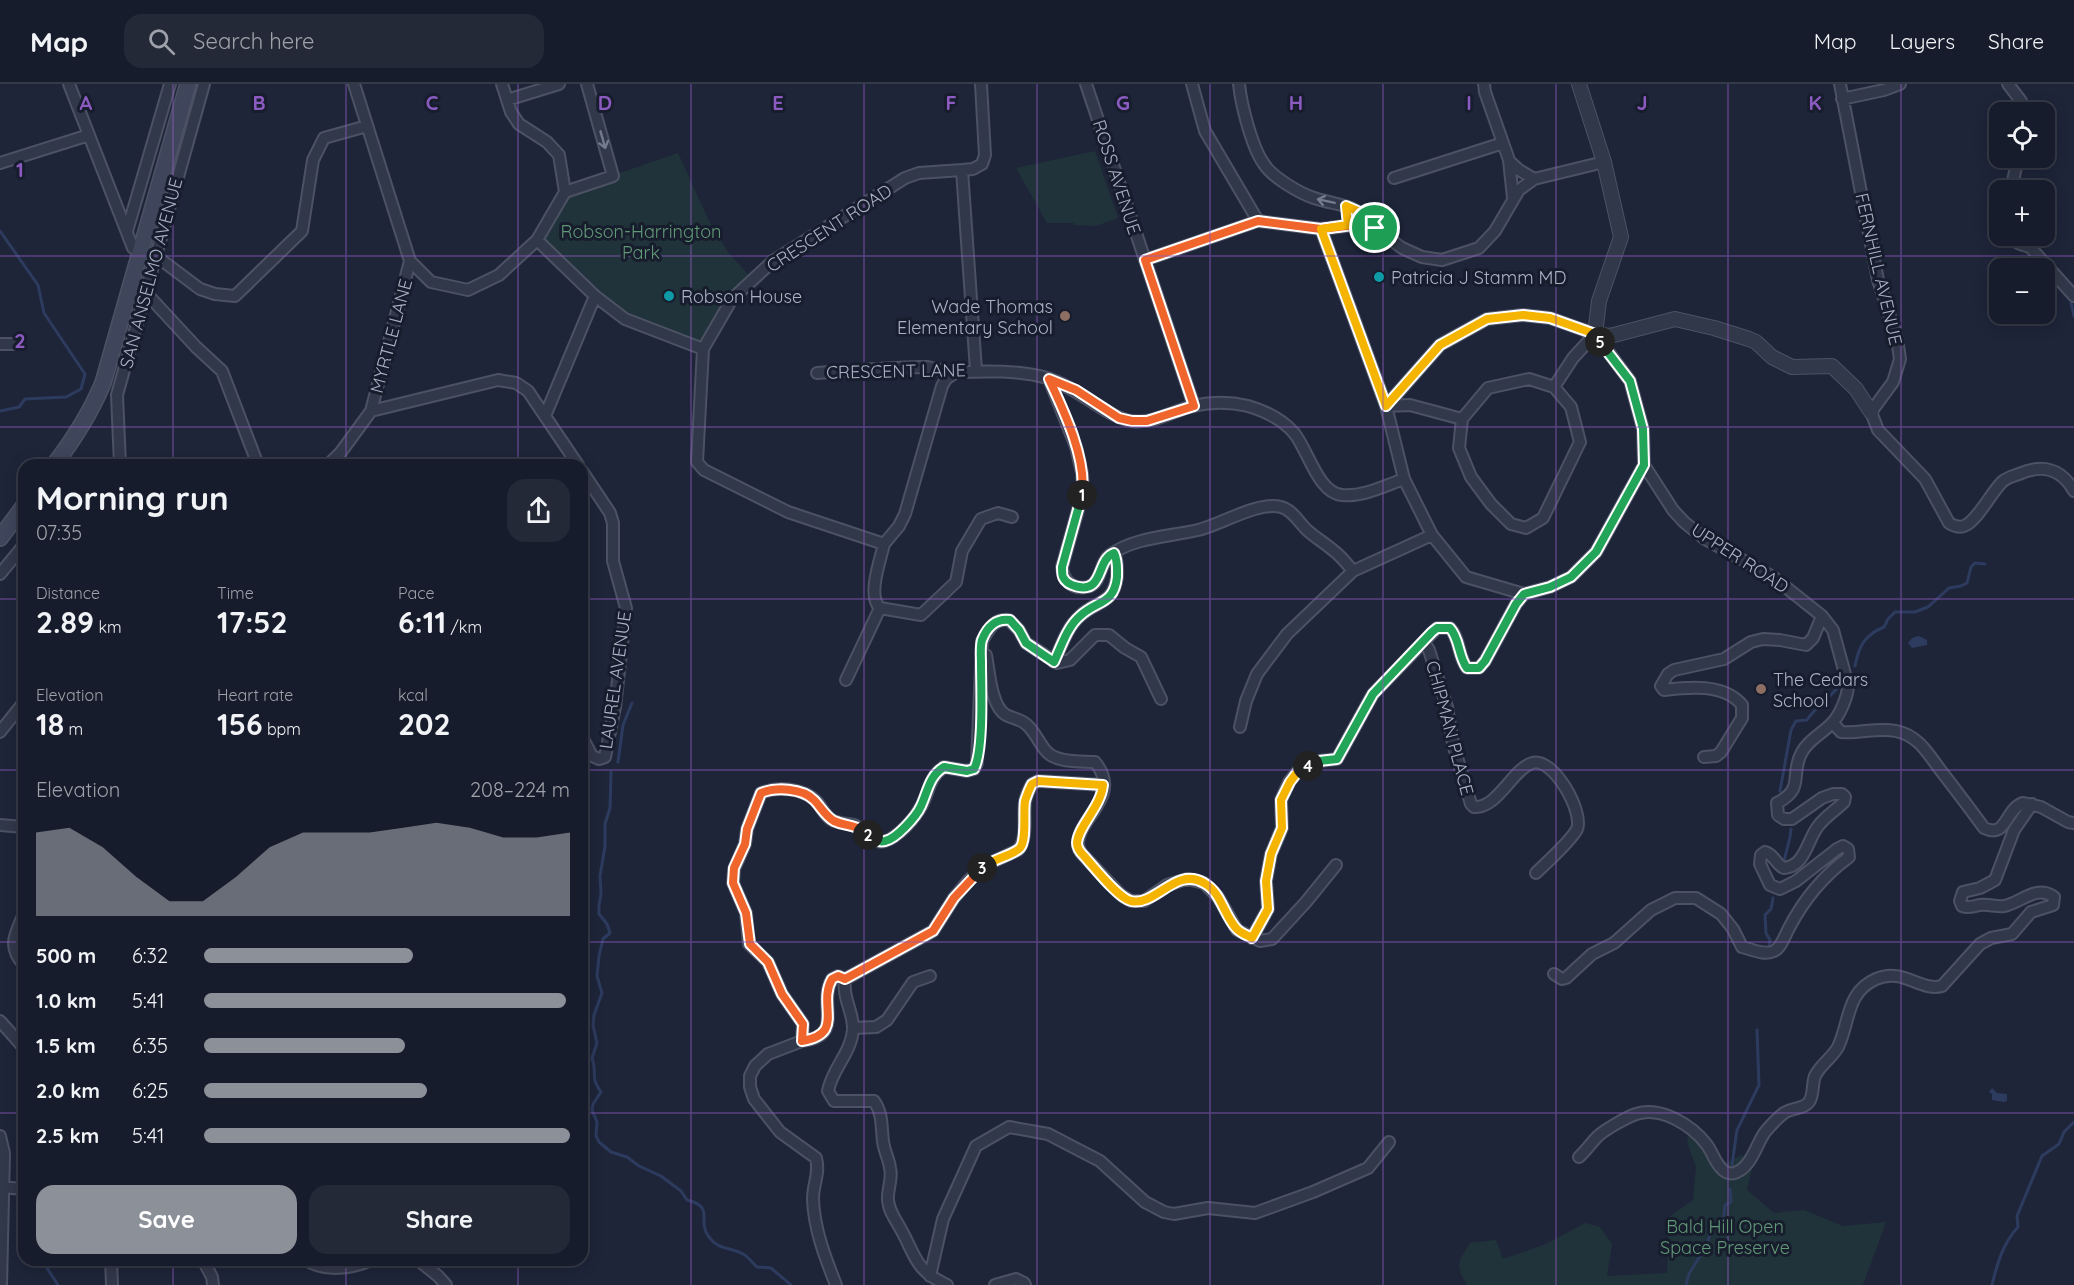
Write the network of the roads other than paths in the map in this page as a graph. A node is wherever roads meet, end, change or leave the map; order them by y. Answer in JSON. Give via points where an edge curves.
{"nodes":[{"id":1,"x":69,"y":84,"type":"edge"},
{"id":2,"x":170,"y":84,"type":"edge"},
{"id":3,"x":188,"y":84,"type":"edge"},
{"id":4,"x":204,"y":84,"type":"edge"},
{"id":5,"x":354,"y":84,"type":"edge"},
{"id":6,"x":502,"y":84,"type":"edge"},
{"id":7,"x":559,"y":84,"type":"edge"},
{"id":8,"x":587,"y":84,"type":"edge"},
{"id":9,"x":981,"y":84,"type":"edge"},
{"id":10,"x":1086,"y":84,"type":"edge"},
{"id":11,"x":1192,"y":84,"type":"edge"},
{"id":12,"x":1239,"y":84,"type":"edge"},
{"id":13,"x":1484,"y":84,"type":"edge"},
{"id":14,"x":1579,"y":84,"type":"edge"},
{"id":15,"x":1840,"y":84,"type":"edge"},
{"id":16,"x":1900,"y":84,"type":"edge"},
{"id":17,"x":2008,"y":84,"type":"edge"},
{"id":18,"x":1842,"y":99,"type":"junction"},
{"id":19,"x":507,"y":100,"type":"junction"},
{"id":20,"x":2021,"y":102,"type":"edge"},
{"id":21,"x":367,"y":126,"type":"junction"},
{"id":22,"x":88,"y":135,"type":"junction"},
{"id":23,"x":1503,"y":143,"type":"junction"},
{"id":24,"x":1509,"y":160,"type":"junction"},
{"id":25,"x":1604,"y":162,"type":"junction"},
{"id":26,"x":0,"y":163,"type":"edge"},
{"id":27,"x":962,"y":171,"type":"junction"},
{"id":28,"x":1394,"y":178,"type":"dead end"},
{"id":29,"x":1534,"y":178,"type":"junction"},
{"id":30,"x":565,"y":192,"type":"junction"},
{"id":31,"x":1513,"y":198,"type":"junction"},
{"id":32,"x":1346,"y":206,"type":"junction"},
{"id":33,"x":1258,"y":221,"type":"junction"},
{"id":34,"x":1348,"y":225,"type":"junction"},
{"id":35,"x":1375,"y":228,"type":"junction"},
{"id":36,"x":1321,"y":229,"type":"junction"},
{"id":37,"x":127,"y":231,"type":"junction"},
{"id":38,"x":537,"y":240,"type":"junction"},
{"id":39,"x":2026,"y":246,"type":"edge"},
{"id":40,"x":141,"y":250,"type":"junction"},
{"id":41,"x":156,"y":256,"type":"junction"},
{"id":42,"x":1145,"y":260,"type":"junction"},
{"id":43,"x":410,"y":261,"type":"junction"},
{"id":44,"x":146,"y":293,"type":"junction"},
{"id":45,"x":595,"y":296,"type":"junction"},
{"id":46,"x":2074,"y":296,"type":"edge"},
{"id":47,"x":1595,"y":334,"type":"junction"},
{"id":48,"x":0,"y":344,"type":"edge"},
{"id":49,"x":17,"y":344,"type":"dead end"},
{"id":50,"x":703,"y":349,"type":"junction"},
{"id":51,"x":976,"y":370,"type":"junction"},
{"id":52,"x":956,"y":372,"type":"junction"},
{"id":53,"x":817,"y":373,"type":"dead end"},
{"id":54,"x":1049,"y":379,"type":"junction"},
{"id":55,"x":1554,"y":387,"type":"junction"},
{"id":56,"x":1194,"y":406,"type":"junction"},
{"id":57,"x":1386,"y":406,"type":"junction"},
{"id":58,"x":371,"y":411,"type":"junction"},
{"id":59,"x":1871,"y":412,"type":"junction"},
{"id":60,"x":545,"y":416,"type":"junction"},
{"id":61,"x":1462,"y":419,"type":"junction"},
{"id":62,"x":58,"y":459,"type":"edge"},
{"id":63,"x":120,"y":459,"type":"edge"},
{"id":64,"x":256,"y":459,"type":"edge"},
{"id":65,"x":334,"y":459,"type":"edge"},
{"id":66,"x":574,"y":459,"type":"edge"},
{"id":67,"x":1644,"y":465,"type":"junction"},
{"id":68,"x":588,"y":480,"type":"edge"},
{"id":69,"x":1404,"y":480,"type":"junction"},
{"id":70,"x":2074,"y":491,"type":"edge"},
{"id":71,"x":18,"y":514,"type":"edge"},
{"id":72,"x":1012,"y":518,"type":"dead end"},
{"id":73,"x":1432,"y":535,"type":"junction"},
{"id":74,"x":0,"y":538,"type":"edge"},
{"id":75,"x":884,"y":544,"type":"junction"},
{"id":76,"x":18,"y":552,"type":"edge"},
{"id":77,"x":1114,"y":553,"type":"junction"},
{"id":78,"x":1353,"y":571,"type":"junction"},
{"id":79,"x":0,"y":574,"type":"edge"},
{"id":80,"x":1524,"y":594,"type":"junction"},
{"id":81,"x":880,"y":608,"type":"junction"},
{"id":82,"x":1822,"y":616,"type":"junction"},
{"id":83,"x":982,"y":641,"type":"junction"},
{"id":84,"x":1424,"y":642,"type":"junction"},
{"id":85,"x":1054,"y":662,"type":"junction"},
{"id":86,"x":846,"y":680,"type":"dead end"},
{"id":87,"x":1161,"y":699,"type":"dead end"},
{"id":88,"x":18,"y":710,"type":"edge"},
{"id":89,"x":1833,"y":723,"type":"junction"},
{"id":90,"x":1240,"y":728,"type":"dead end"},
{"id":91,"x":0,"y":732,"type":"edge"},
{"id":92,"x":588,"y":748,"type":"edge"},
{"id":93,"x":1704,"y":756,"type":"dead end"},
{"id":94,"x":1103,"y":785,"type":"junction"},
{"id":95,"x":2032,"y":804,"type":"junction"},
{"id":96,"x":2074,"y":823,"type":"edge"},
{"id":97,"x":0,"y":825,"type":"edge"},
{"id":98,"x":18,"y":826,"type":"edge"},
{"id":99,"x":1336,"y":865,"type":"dead end"},
{"id":100,"x":1536,"y":873,"type":"dead end"},
{"id":101,"x":18,"y":926,"type":"edge"},
{"id":102,"x":1252,"y":938,"type":"junction"},
{"id":103,"x":18,"y":958,"type":"edge"},
{"id":104,"x":1554,"y":974,"type":"dead end"},
{"id":105,"x":930,"y":976,"type":"dead end"},
{"id":106,"x":845,"y":979,"type":"junction"},
{"id":107,"x":0,"y":1021,"type":"edge"},
{"id":108,"x":853,"y":1028,"type":"junction"},
{"id":109,"x":18,"y":1041,"type":"edge"},
{"id":110,"x":802,"y":1041,"type":"junction"},
{"id":111,"x":0,"y":1136,"type":"edge"},
{"id":112,"x":1389,"y":1142,"type":"dead end"},
{"id":113,"x":1579,"y":1156,"type":"dead end"},
{"id":114,"x":2,"y":1188,"type":"edge"},
{"id":115,"x":18,"y":1189,"type":"edge"},
{"id":116,"x":111,"y":1266,"type":"edge"},
{"id":117,"x":206,"y":1266,"type":"edge"},
{"id":118,"x":316,"y":1266,"type":"edge"},
{"id":119,"x":349,"y":1266,"type":"edge"},
{"id":120,"x":426,"y":1266,"type":"edge"},
{"id":121,"x":930,"y":1276,"type":"junction"},
{"id":122,"x":1,"y":1285,"type":"edge"},
{"id":123,"x":112,"y":1285,"type":"edge"},
{"id":124,"x":213,"y":1285,"type":"edge"},
{"id":125,"x":446,"y":1285,"type":"edge"},
{"id":126,"x":836,"y":1285,"type":"edge"},
{"id":127,"x":947,"y":1285,"type":"edge"},
{"id":128,"x":995,"y":1285,"type":"edge"},
{"id":129,"x":1025,"y":1285,"type":"edge"}],
"edges":[{"from":1,"to":22,"type":"street"},
{"from":2,"to":37,"type":"street"},
{"from":3,"to":40,"type":"main road"},
{"from":4,"to":41,"type":"street","name":"SAN ANSELMO AVENUE"},
{"from":5,"to":21,"type":"street"},
{"from":6,"to":19,"type":"street"},
{"from":7,"to":19,"type":"street"},
{"from":8,"to":30,"type":"street","one_way":true,"via":[[613,176]]},
{"from":9,"to":27,"type":"street","via":[[986,155],[982,164]]},
{"from":10,"to":42,"type":"street","name":"ROSS AVENUE"},
{"from":11,"to":33,"type":"street","via":[[1205,130]]},
{"from":32,"to":12,"type":"street","one_way":true,"via":[[1313,198],[1286,184],[1264,165],[1250,133]]},
{"from":13,"to":23,"type":"street"},
{"from":14,"to":25,"type":"street"},
{"from":15,"to":18,"type":"street","name":"FERNHILL AVENUE"},
{"from":16,"to":18,"type":"street"},
{"from":17,"to":20,"type":"street"},
{"from":18,"to":59,"type":"street","name":"FERNHILL AVENUE","via":[[1878,280],[1900,359],[1893,382]]},
{"from":19,"to":30,"type":"street","via":[[519,124],[559,155]]},
{"from":21,"to":41,"type":"street","via":[[324,138],[313,160],[302,231],[235,296],[200,289]]},
{"from":21,"to":43,"type":"street"},
{"from":22,"to":26,"type":"street"},
{"from":22,"to":37,"type":"street"},
{"from":23,"to":24,"type":"street"},
{"from":23,"to":28,"type":"street"},
{"from":24,"to":29,"type":"street"},
{"from":24,"to":31,"type":"street"},
{"from":25,"to":29,"type":"street"},
{"from":25,"to":47,"type":"street","via":[[1621,237],[1599,301]]},
{"from":27,"to":50,"type":"street","name":"CRESCENT ROAD","via":[[919,173],[905,178],[773,261],[732,299]]},
{"from":27,"to":51,"type":"street"},
{"from":29,"to":31,"type":"street"},
{"from":30,"to":38,"type":"street"},
{"from":31,"to":35,"type":"street","via":[[1495,231],[1479,248],[1442,260],[1402,248]]},
{"from":32,"to":34,"type":"street"},
{"from":32,"to":35,"type":"street","via":[[1362,213]]},
{"from":33,"to":36,"type":"street"},
{"from":33,"to":42,"type":"street"},
{"from":34,"to":35,"type":"street"},
{"from":34,"to":36,"type":"street"},
{"from":36,"to":57,"type":"street"},
{"from":37,"to":40,"type":"street","via":[[133,248]]},
{"from":38,"to":43,"type":"street","via":[[499,275],[468,290],[432,282]]},
{"from":38,"to":45,"type":"street"},
{"from":39,"to":46,"type":"street"},
{"from":40,"to":41,"type":"street"},
{"from":40,"to":62,"type":"main road","via":[[103,383],[91,412]]},
{"from":41,"to":44,"type":"street","name":"SAN ANSELMO AVENUE"},
{"from":42,"to":56,"type":"street","name":"ROSS AVENUE"},
{"from":43,"to":58,"type":"street","name":"MYRTLE LANE"},
{"from":44,"to":63,"type":"street","name":"SAN ANSELMO AVENUE","via":[[117,395]]},
{"from":44,"to":64,"type":"street","via":[[222,371]]},
{"from":45,"to":50,"type":"street","via":[[625,319]]},
{"from":45,"to":60,"type":"street"},
{"from":47,"to":55,"type":"street"},
{"from":47,"to":57,"type":"street","via":[[1550,318],[1523,315],[1487,319],[1440,345]]},
{"from":47,"to":59,"type":"street","via":[[1610,336],[1675,319],[1714,328],[1756,342],[1772,357],[1792,367],[1832,366],[1856,389]]},
{"from":47,"to":67,"type":"street","via":[[1630,381],[1643,429]]},
{"from":48,"to":49,"type":"street"},
{"from":50,"to":75,"type":"street","name":"CRESCENT ROAD","via":[[698,465],[788,512]]},
{"from":51,"to":52,"type":"street","name":"CRESCENT LANE"},
{"from":51,"to":54,"type":"street","name":"CRESCENT LANE"},
{"from":52,"to":53,"type":"street","name":"CRESCENT LANE","via":[[928,367]]},
{"from":52,"to":75,"type":"street","via":[[942,386],[905,514]]},
{"from":54,"to":56,"type":"street","name":"CRESCENT LANE","via":[[1076,390],[1119,418],[1132,421],[1147,421]]},
{"from":54,"to":77,"type":"street","via":[[1082,473],[1083,492],[1062,567],[1063,576],[1069,584],[1089,587]]},
{"from":55,"to":61,"type":"street","via":[[1529,379],[1488,388]]},
{"from":55,"to":61,"type":"street","via":[[1571,407],[1580,442],[1543,518],[1526,528],[1504,518],[1471,477],[1459,448]]},
{"from":56,"to":69,"type":"street","name":"CRESCENT LANE","via":[[1227,403],[1271,414],[1295,434],[1325,487],[1334,493],[1362,494]]},
{"from":57,"to":61,"type":"street","via":[[1410,405]]},
{"from":57,"to":69,"type":"street"},
{"from":58,"to":60,"type":"street","via":[[498,380],[523,387]]},
{"from":58,"to":65,"type":"street"},
{"from":59,"to":70,"type":"street","via":[[1878,430],[1924,479],[1949,523],[1956,527],[1964,527],[1974,519],[2004,480],[2030,469],[2046,468],[2068,481]]},
{"from":60,"to":66,"type":"street"},
{"from":67,"to":80,"type":"street","via":[[1608,532],[1584,566],[1550,587]]},
{"from":67,"to":82,"type":"street","name":"UPPER ROAD","via":[[1684,522],[1705,539],[1773,577]]},
{"from":68,"to":92,"type":"street","name":"LAUREL AVENUE","via":[[610,513],[613,561],[626,608],[605,757],[592,756]]},
{"from":69,"to":73,"type":"street"},
{"from":71,"to":74,"type":"main road"},
{"from":72,"to":81,"type":"street","via":[[998,513],[981,519],[962,551],[956,582],[921,615]]},
{"from":73,"to":78,"type":"street"},
{"from":73,"to":80,"type":"street","via":[[1466,577]]},
{"from":75,"to":81,"type":"street","via":[[874,591],[874,601]]},
{"from":76,"to":79,"type":"street"},
{"from":77,"to":78,"type":"street","via":[[1128,544],[1200,530],[1273,506],[1291,512]]},
{"from":77,"to":85,"type":"street","via":[[1117,572],[1112,595],[1080,615]]},
{"from":78,"to":90,"type":"street","via":[[1287,634],[1257,674]]},
{"from":80,"to":84,"type":"street","via":[[1479,668],[1467,668],[1462,662],[1450,628],[1437,628]]},
{"from":81,"to":86,"type":"street"},
{"from":82,"to":89,"type":"street","name":"UPPER ROAD","via":[[1833,630],[1848,685]]},
{"from":82,"to":93,"type":"street","via":[[1806,645],[1763,639],[1724,658],[1668,674],[1661,686],[1664,690],[1717,690],[1742,705],[1742,718],[1721,752]]},
{"from":83,"to":85,"type":"street","via":[[992,624],[1010,620],[1026,643]]},
{"from":83,"to":94,"type":"street","via":[[993,693],[1005,715],[1027,725],[1054,758],[1095,762]]},
{"from":83,"to":110,"type":"street","via":[[977,763],[967,771],[944,767],[936,772],[914,819],[893,837],[883,842],[853,825],[831,820],[801,792],[770,789],[761,793],[756,803],[734,868],[733,883],[746,913],[750,944],[768,962],[782,994],[803,1024]]},
{"from":84,"to":100,"type":"street","name":"CHIPMAN PLACE","via":[[1448,707],[1453,744],[1471,804],[1484,806],[1523,769],[1538,762],[1552,769],[1578,813],[1577,828]]},
{"from":84,"to":102,"type":"street","via":[[1373,694],[1337,759],[1319,761],[1299,770],[1290,782],[1281,800],[1282,828],[1271,854],[1266,881],[1268,909]]},
{"from":85,"to":87,"type":"street","via":[[1070,660],[1095,635],[1109,635],[1141,657]]},
{"from":88,"to":91,"type":"street"},
{"from":89,"to":95,"type":"street","via":[[1841,732],[1886,729],[1915,740],[1991,832],[2004,824],[2018,805]]},
{"from":89,"to":104,"type":"street","via":[[1811,738],[1800,754],[1793,792],[1777,803],[1776,809],[1784,819],[1792,819],[1833,794],[1842,794],[1844,802],[1819,824],[1796,865],[1784,868],[1765,852],[1760,864],[1770,885],[1780,889],[1837,849],[1843,846],[1850,854],[1819,883],[1796,913],[1779,948],[1760,952],[1742,947],[1721,914],[1696,898],[1675,898],[1651,910],[1566,978]]},
{"from":94,"to":102,"type":"street","via":[[1102,797],[1077,843],[1084,856],[1121,895],[1131,901],[1144,901],[1167,885],[1187,879],[1204,882],[1218,897],[1237,930]]},
{"from":94,"to":106,"type":"street","via":[[1038,781],[1032,784],[1018,850],[986,865],[969,879],[933,931]]},
{"from":95,"to":96,"type":"street"},
{"from":95,"to":113,"type":"street","via":[[2014,830],[1995,880],[1964,892],[1960,901],[1966,908],[2005,906],[2037,893],[2054,897],[2053,905],[2031,912],[2012,934],[1980,944],[1942,986],[1929,987],[1909,978],[1890,976],[1864,987],[1849,1009],[1838,1048],[1816,1072],[1810,1101],[1775,1121],[1743,1169],[1727,1173],[1697,1135],[1665,1114],[1649,1111],[1597,1136]]},
{"from":97,"to":98,"type":"street"},
{"from":99,"to":102,"type":"street","via":[[1272,939]]},
{"from":101,"to":103,"type":"street","via":[[13,946]]},
{"from":105,"to":108,"type":"street","via":[[913,982],[887,1020],[876,1027]]},
{"from":106,"to":108,"type":"street"},
{"from":106,"to":110,"type":"street","via":[[838,976],[827,987],[828,1025],[823,1034]]},
{"from":107,"to":109,"type":"street"},
{"from":108,"to":121,"type":"street","via":[[849,1047],[828,1091],[834,1101],[877,1104],[890,1168],[889,1209],[913,1256]]},
{"from":110,"to":126,"type":"street","via":[[768,1054],[755,1066],[750,1087],[754,1100],[780,1132],[816,1158],[819,1169],[813,1198],[819,1242]]},
{"from":111,"to":114,"type":"street","via":[[4,1153]]},
{"from":112,"to":121,"type":"street","via":[[1368,1168],[1255,1213],[1208,1208],[1174,1214],[1145,1202],[1100,1161],[1048,1134],[1009,1127],[976,1146],[943,1219]]},
{"from":114,"to":115,"type":"street"},
{"from":114,"to":122,"type":"street"},
{"from":116,"to":123,"type":"street"},
{"from":117,"to":124,"type":"street"},
{"from":118,"to":119,"type":"street"},
{"from":120,"to":125,"type":"street"},
{"from":121,"to":127,"type":"street"},
{"from":128,"to":129,"type":"street","via":[[1016,1279]]}]}
